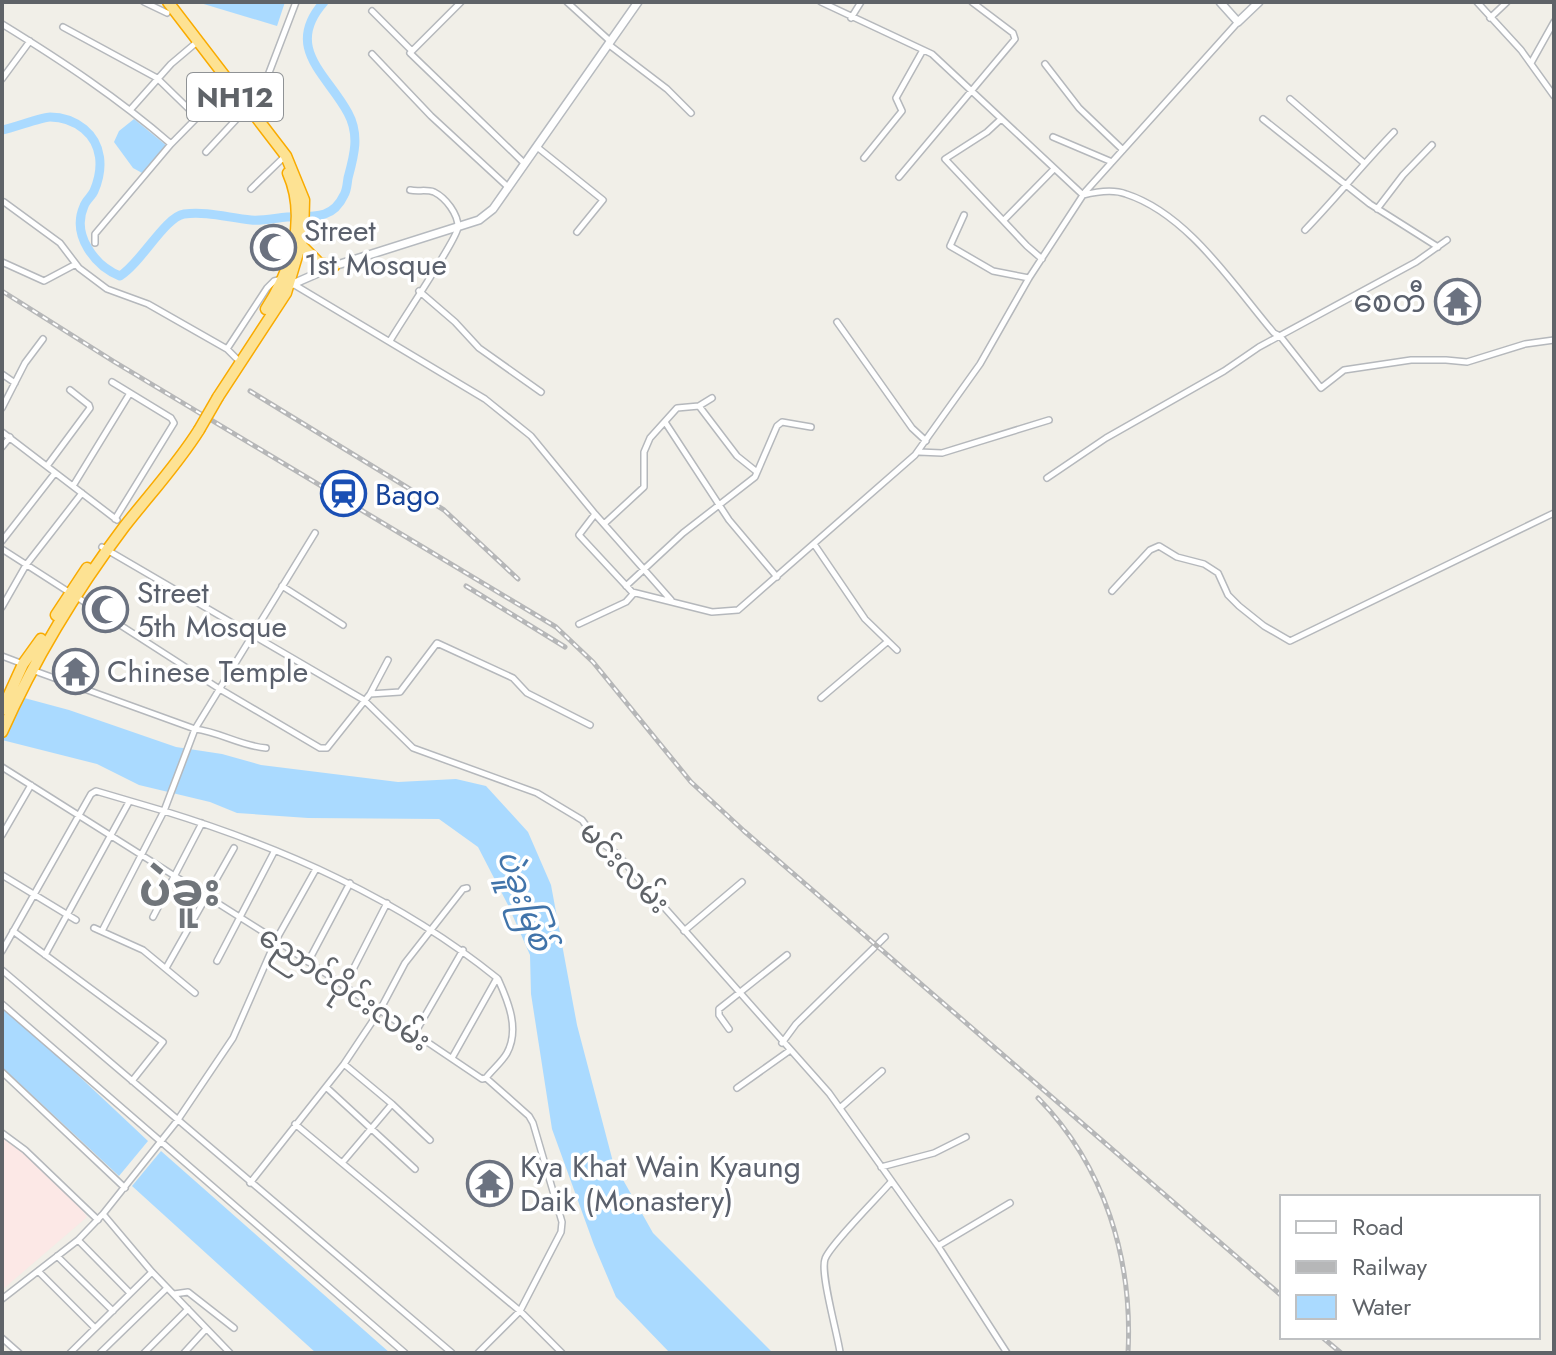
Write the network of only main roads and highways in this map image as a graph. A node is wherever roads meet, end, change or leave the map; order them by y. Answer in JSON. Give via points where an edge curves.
{"nodes":[{"id":1,"x":160,"y":2,"type":"edge"},
{"id":2,"x":168,"y":8,"type":"edge"},
{"id":3,"x":196,"y":43,"type":"junction"},
{"id":4,"x":249,"y":111,"type":"junction"},
{"id":5,"x":299,"y":200,"type":"junction"},
{"id":6,"x":301,"y":219,"type":"junction"},
{"id":7,"x":301,"y":245,"type":"junction"},
{"id":8,"x":334,"y":266,"type":"road end"},
{"id":9,"x":287,"y":283,"type":"junction"},
{"id":10,"x":216,"y":396,"type":"junction"},
{"id":11,"x":196,"y":429,"type":"junction"},
{"id":12,"x":105,"y":549,"type":"junction"},
{"id":13,"x":25,"y":671,"type":"junction"},
{"id":14,"x":2,"y":710,"type":"edge"},
{"id":15,"x":2,"y":732,"type":"edge"}],
"edges":[{"from":1,"to":2,"type":"highway","number":"NH12"},
{"from":2,"to":3,"type":"highway","number":"NH12"},
{"from":3,"to":4,"type":"highway","number":"NH12"},
{"from":3,"to":4,"type":"highway","number":"NH12"},
{"from":4,"to":5,"type":"highway","number":"NH12","via":[[282,159]]},
{"from":4,"to":5,"type":"highway","number":"NH12","via":[[286,156]]},
{"from":5,"to":6,"type":"highway","number":"NH12"},
{"from":6,"to":7,"type":"highway","number":"NH12"},
{"from":6,"to":9,"type":"highway","number":"NH12"},
{"from":7,"to":8,"type":"highway","via":[[319,263]]},
{"from":7,"to":9,"type":"highway","number":"NH12"},
{"from":9,"to":10,"type":"highway","number":"NH12"},
{"from":9,"to":10,"type":"highway","number":"NH12","via":[[232,354]]},
{"from":10,"to":11,"type":"highway","number":"NH12","bridge":true},
{"from":11,"to":12,"type":"highway","number":"NH12","via":[[182,457]]},
{"from":11,"to":12,"type":"highway","number":"NH12","via":[[118,521]]},
{"from":12,"to":13,"type":"highway","number":"NH12"},
{"from":13,"to":14,"type":"highway","number":"NH12"},
{"from":13,"to":15,"type":"highway","number":"NH12"}]}
